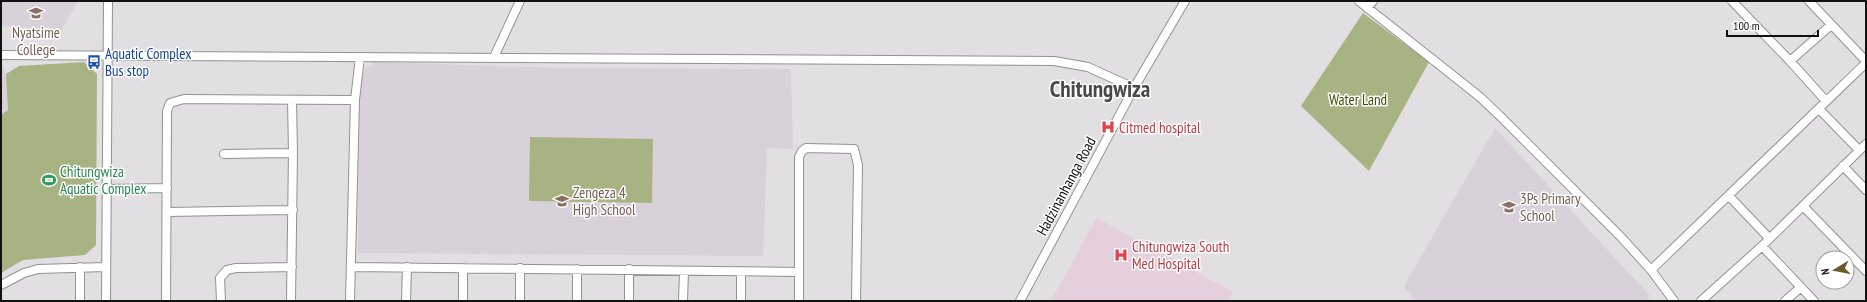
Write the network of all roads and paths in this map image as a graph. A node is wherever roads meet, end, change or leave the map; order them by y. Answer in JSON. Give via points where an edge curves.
{"nodes":[{"id":1,"x":108,"y":1,"type":"edge"},
{"id":2,"x":520,"y":1,"type":"edge"},
{"id":3,"x":1185,"y":1,"type":"edge"},
{"id":4,"x":1359,"y":1,"type":"edge"},
{"id":5,"x":1373,"y":1,"type":"edge"},
{"id":6,"x":1733,"y":1,"type":"edge"},
{"id":7,"x":1809,"y":1,"type":"edge"},
{"id":8,"x":1367,"y":8,"type":"junction"},
{"id":9,"x":1831,"y":25,"type":"junction"},
{"id":10,"x":1,"y":55,"type":"edge"},
{"id":11,"x":107,"y":56,"type":"junction"},
{"id":12,"x":360,"y":57,"type":"junction"},
{"id":13,"x":494,"y":57,"type":"junction"},
{"id":14,"x":1790,"y":61,"type":"junction"},
{"id":15,"x":1866,"y":62,"type":"edge"},
{"id":16,"x":1134,"y":88,"type":"junction"},
{"id":17,"x":292,"y":100,"type":"junction"},
{"id":18,"x":355,"y":100,"type":"junction"},
{"id":19,"x":1826,"y":101,"type":"junction"},
{"id":20,"x":1819,"y":109,"type":"junction"},
{"id":21,"x":1866,"y":144,"type":"edge"},
{"id":22,"x":1859,"y":150,"type":"junction"},
{"id":23,"x":294,"y":153,"type":"junction"},
{"id":24,"x":224,"y":154,"type":"dead end"},
{"id":25,"x":1843,"y":166,"type":"junction"},
{"id":26,"x":167,"y":188,"type":"junction"},
{"id":27,"x":107,"y":189,"type":"junction"},
{"id":28,"x":1866,"y":190,"type":"edge"},
{"id":29,"x":1729,"y":196,"type":"junction"},
{"id":30,"x":1803,"y":206,"type":"junction"},
{"id":31,"x":293,"y":210,"type":"junction"},
{"id":32,"x":167,"y":212,"type":"junction"},
{"id":33,"x":1769,"y":238,"type":"junction"},
{"id":34,"x":1762,"y":246,"type":"junction"},
{"id":35,"x":106,"y":267,"type":"junction"},
{"id":36,"x":292,"y":267,"type":"junction"},
{"id":37,"x":352,"y":267,"type":"junction"},
{"id":38,"x":406,"y":267,"type":"junction"},
{"id":39,"x":80,"y":268,"type":"junction"},
{"id":40,"x":463,"y":268,"type":"junction"},
{"id":41,"x":520,"y":268,"type":"junction"},
{"id":42,"x":577,"y":269,"type":"junction"},
{"id":43,"x":629,"y":269,"type":"junction"},
{"id":44,"x":1651,"y":270,"type":"junction"},
{"id":45,"x":684,"y":271,"type":"junction"},
{"id":46,"x":1866,"y":271,"type":"edge"},
{"id":47,"x":741,"y":272,"type":"junction"},
{"id":48,"x":799,"y":272,"type":"junction"},
{"id":49,"x":1,"y":285,"type":"edge"},
{"id":50,"x":1801,"y":287,"type":"junction"},
{"id":51,"x":1704,"y":300,"type":"edge"},
{"id":52,"x":80,"y":301,"type":"edge"},
{"id":53,"x":106,"y":301,"type":"edge"},
{"id":54,"x":166,"y":301,"type":"edge"},
{"id":55,"x":220,"y":301,"type":"edge"},
{"id":56,"x":291,"y":301,"type":"edge"},
{"id":57,"x":350,"y":301,"type":"edge"},
{"id":58,"x":406,"y":301,"type":"edge"},
{"id":59,"x":463,"y":301,"type":"edge"},
{"id":60,"x":520,"y":301,"type":"edge"},
{"id":61,"x":577,"y":301,"type":"edge"},
{"id":62,"x":629,"y":301,"type":"edge"},
{"id":63,"x":683,"y":301,"type":"edge"},
{"id":64,"x":741,"y":301,"type":"edge"},
{"id":65,"x":800,"y":301,"type":"edge"},
{"id":66,"x":856,"y":301,"type":"edge"},
{"id":67,"x":1020,"y":301,"type":"edge"},
{"id":68,"x":1674,"y":301,"type":"edge"},
{"id":69,"x":1785,"y":301,"type":"edge"},
{"id":70,"x":1814,"y":301,"type":"edge"}],
"edges":[{"from":1,"to":11,"type":"street"},
{"from":2,"to":13,"type":"street"},
{"from":3,"to":16,"type":"street","name":"Hadzinanhanga Road"},
{"from":4,"to":8,"type":"street"},
{"from":5,"to":8,"type":"street"},
{"from":6,"to":14,"type":"street"},
{"from":7,"to":9,"type":"street"},
{"from":8,"to":44,"type":"street","via":[[1480,97]]},
{"from":9,"to":14,"type":"street"},
{"from":9,"to":15,"type":"street"},
{"from":10,"to":11,"type":"street"},
{"from":11,"to":12,"type":"street"},
{"from":11,"to":27,"type":"street"},
{"from":12,"to":13,"type":"street"},
{"from":12,"to":18,"type":"street"},
{"from":13,"to":16,"type":"street","via":[[1054,61],[1088,67]]},
{"from":14,"to":19,"type":"street"},
{"from":15,"to":19,"type":"street"},
{"from":16,"to":67,"type":"street","name":"Hadzinanhanga Road"},
{"from":17,"to":18,"type":"street"},
{"from":17,"to":23,"type":"street"},
{"from":17,"to":26,"type":"street","via":[[184,99],[170,103],[167,111]]},
{"from":18,"to":37,"type":"street"},
{"from":19,"to":20,"type":"street"},
{"from":20,"to":22,"type":"street"},
{"from":20,"to":29,"type":"street"},
{"from":21,"to":22,"type":"street"},
{"from":22,"to":25,"type":"street"},
{"from":23,"to":24,"type":"street"},
{"from":23,"to":31,"type":"street"},
{"from":25,"to":28,"type":"street"},
{"from":25,"to":30,"type":"street"},
{"from":26,"to":27,"type":"street"},
{"from":26,"to":32,"type":"street"},
{"from":27,"to":35,"type":"street"},
{"from":29,"to":33,"type":"street"},
{"from":29,"to":44,"type":"street"},
{"from":30,"to":33,"type":"street"},
{"from":30,"to":46,"type":"street"},
{"from":31,"to":32,"type":"street"},
{"from":31,"to":36,"type":"street"},
{"from":32,"to":54,"type":"street"},
{"from":33,"to":34,"type":"street"},
{"from":34,"to":50,"type":"street"},
{"from":34,"to":51,"type":"street"},
{"from":35,"to":39,"type":"street"},
{"from":35,"to":53,"type":"street"},
{"from":36,"to":55,"type":"street","via":[[227,270],[220,278]]},
{"from":36,"to":56,"type":"street"},
{"from":37,"to":38,"type":"street"},
{"from":37,"to":57,"type":"street"},
{"from":38,"to":40,"type":"street"},
{"from":38,"to":58,"type":"street"},
{"from":39,"to":49,"type":"street","via":[[38,269]]},
{"from":39,"to":52,"type":"street"},
{"from":40,"to":41,"type":"street"},
{"from":40,"to":59,"type":"street"},
{"from":41,"to":42,"type":"street"},
{"from":41,"to":60,"type":"street"},
{"from":42,"to":43,"type":"street"},
{"from":42,"to":61,"type":"street"},
{"from":43,"to":45,"type":"street"},
{"from":43,"to":62,"type":"street"},
{"from":44,"to":68,"type":"street"},
{"from":45,"to":47,"type":"street"},
{"from":45,"to":63,"type":"street"},
{"from":47,"to":48,"type":"street"},
{"from":47,"to":64,"type":"street"},
{"from":48,"to":65,"type":"street"},
{"from":48,"to":66,"type":"street","via":[[800,153],[806,148],[854,149],[858,165]]},
{"from":50,"to":69,"type":"street"},
{"from":50,"to":70,"type":"street"}]}
